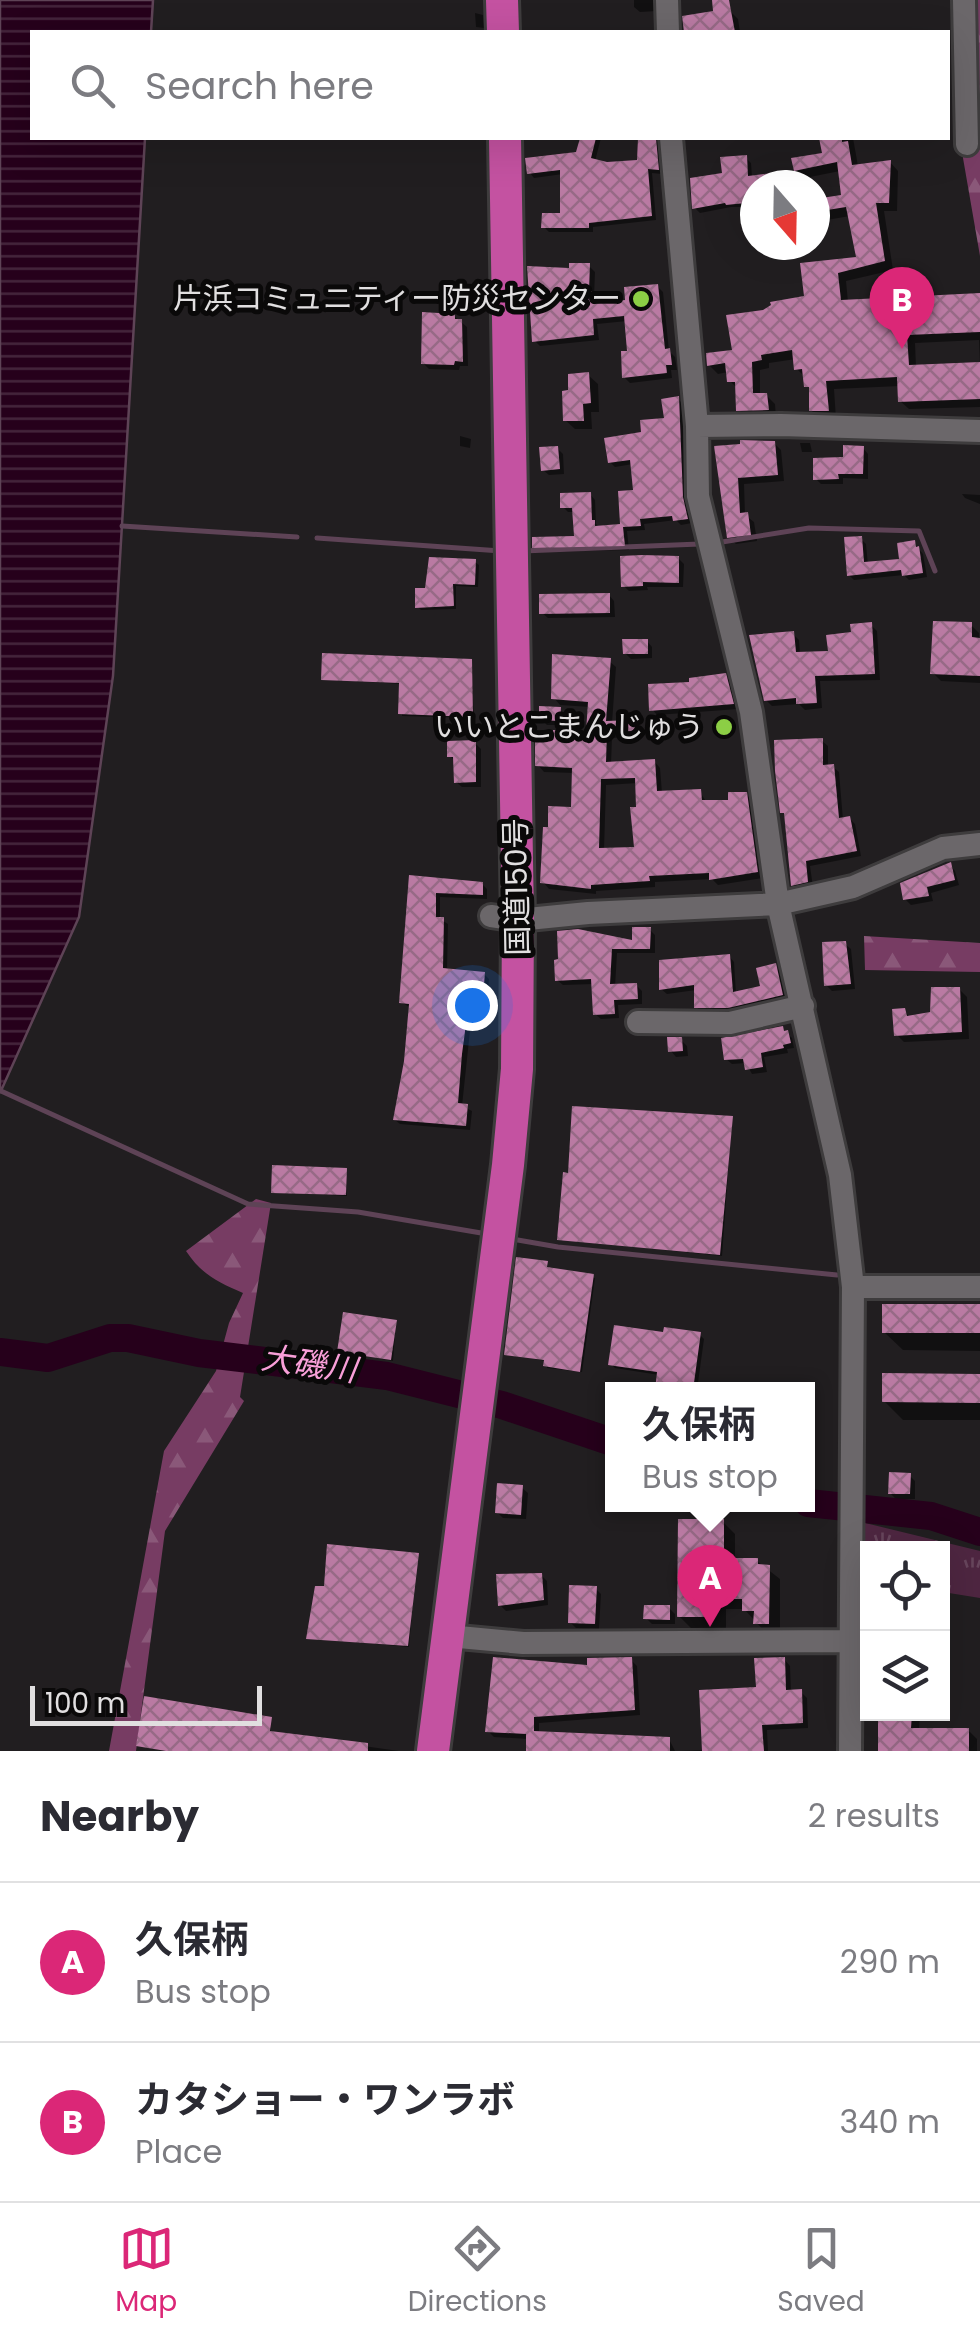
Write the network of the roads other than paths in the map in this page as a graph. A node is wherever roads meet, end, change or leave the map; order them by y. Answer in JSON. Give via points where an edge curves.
{"nodes":[{"id":1,"x":502,"y":0,"type":"edge"},
{"id":2,"x":667,"y":0,"type":"edge"},
{"id":3,"x":964,"y":0,"type":"edge"},
{"id":4,"x":503,"y":30,"type":"edge"},
{"id":5,"x":668,"y":30,"type":"edge"},
{"id":6,"x":505,"y":140,"type":"edge"},
{"id":7,"x":671,"y":140,"type":"edge"},
{"id":8,"x":967,"y":144,"type":"dead end"},
{"id":9,"x":697,"y":426,"type":"junction"},
{"id":10,"x":980,"y":431,"type":"edge"},
{"id":11,"x":980,"y":844,"type":"edge"},
{"id":12,"x":778,"y":904,"type":"junction"},
{"id":13,"x":505,"y":918,"type":"junction"},
{"id":14,"x":803,"y":1006,"type":"junction"},
{"id":15,"x":638,"y":1022,"type":"dead end"},
{"id":16,"x":852,"y":1287,"type":"junction"},
{"id":17,"x":980,"y":1287,"type":"edge"},
{"id":18,"x":448,"y":1636,"type":"junction"},
{"id":19,"x":848,"y":1641,"type":"junction"},
{"id":20,"x":433,"y":1751,"type":"edge"},
{"id":21,"x":850,"y":1751,"type":"edge"}],
"edges":[{"from":1,"to":4,"type":"highway"},
{"from":2,"to":5,"type":"street"},
{"from":3,"to":8,"type":"street"},
{"from":6,"to":13,"type":"highway","name":"国道150号"},
{"from":7,"to":9,"type":"street"},
{"from":9,"to":10,"type":"street"},
{"from":9,"to":12,"type":"street","via":[[698,496],[751,712]]},
{"from":11,"to":12,"type":"street","via":[[943,848],[853,887]]},
{"from":12,"to":13,"type":"street"},
{"from":12,"to":14,"type":"street"},
{"from":13,"to":18,"type":"highway","name":"国道150号","via":[[517,1069]]},
{"from":14,"to":15,"type":"street","via":[[730,1024]]},
{"from":14,"to":16,"type":"street","via":[[840,1175]]},
{"from":16,"to":17,"type":"street"},
{"from":16,"to":19,"type":"street"},
{"from":18,"to":19,"type":"street","via":[[540,1643]]},
{"from":18,"to":20,"type":"highway","name":"国道150号"},
{"from":19,"to":21,"type":"street"}]}
